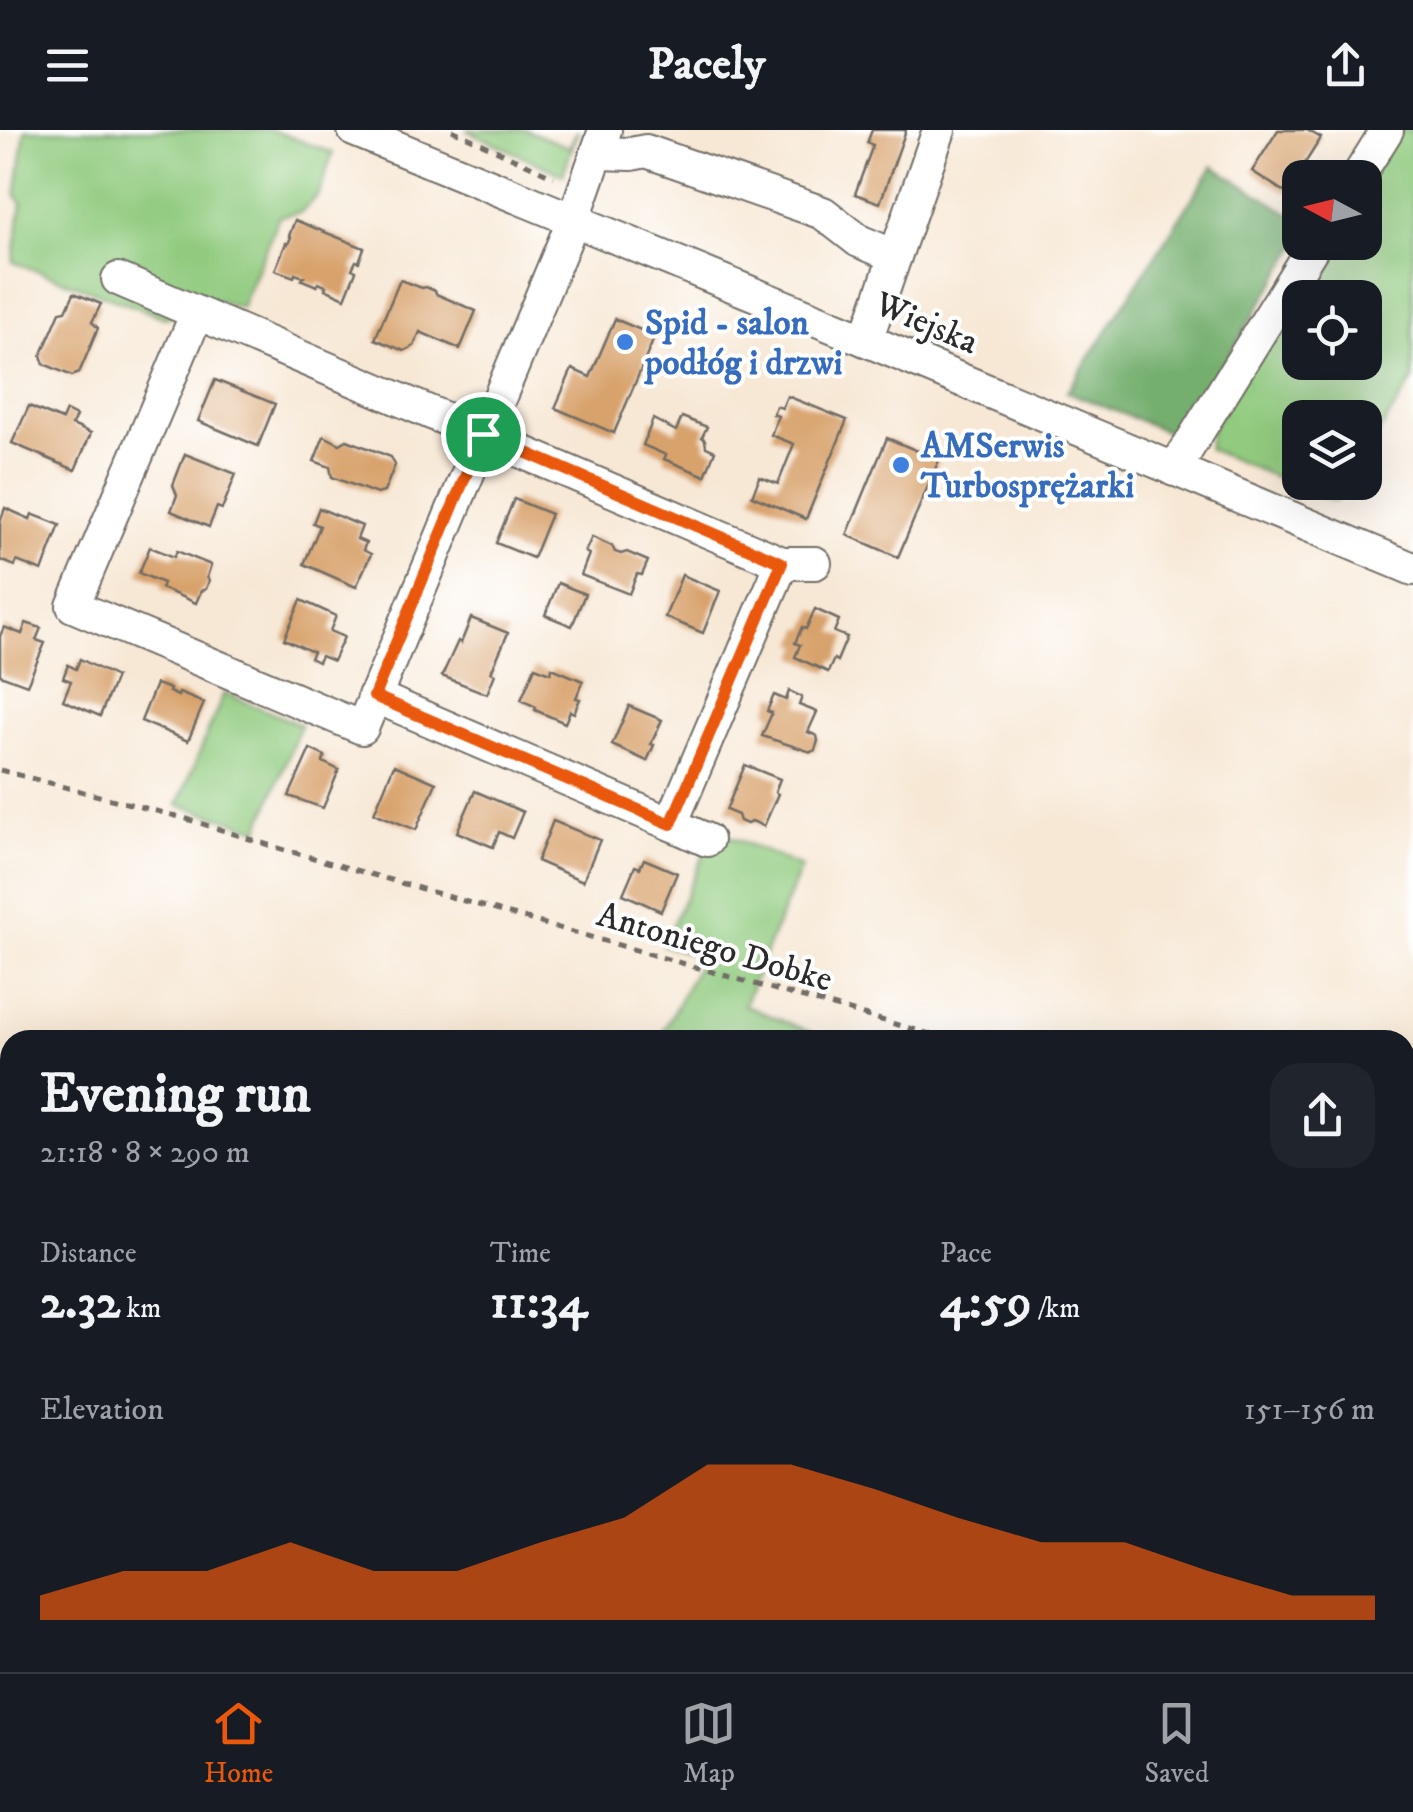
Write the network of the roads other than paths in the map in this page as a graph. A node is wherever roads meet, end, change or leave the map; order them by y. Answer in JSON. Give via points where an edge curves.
{"nodes":[{"id":1,"x":354,"y":130,"type":"edge"},
{"id":2,"x":939,"y":130,"type":"edge"},
{"id":3,"x":1387,"y":130,"type":"edge"},
{"id":4,"x":601,"y":142,"type":"edge"},
{"id":5,"x":1368,"y":160,"type":"edge"},
{"id":6,"x":572,"y":221,"type":"junction"},
{"id":7,"x":895,"y":256,"type":"junction"},
{"id":8,"x":1305,"y":260,"type":"edge"},
{"id":9,"x":118,"y":279,"type":"dead end"},
{"id":10,"x":197,"y":312,"type":"junction"},
{"id":11,"x":866,"y":340,"type":"junction"},
{"id":12,"x":483,"y":434,"type":"junction"},
{"id":13,"x":1174,"y":470,"type":"junction"},
{"id":14,"x":782,"y":563,"type":"junction"},
{"id":15,"x":815,"y":563,"type":"dead end"},
{"id":16,"x":1413,"y":570,"type":"edge"},
{"id":17,"x":374,"y":696,"type":"junction"},
{"id":18,"x":671,"y":824,"type":"junction"},
{"id":19,"x":707,"y":840,"type":"dead end"}],
"edges":[{"from":1,"to":6,"type":"street","name":"Wiejska"},
{"from":2,"to":7,"type":"street"},
{"from":3,"to":5,"type":"street"},
{"from":4,"to":6,"type":"street"},
{"from":4,"to":7,"type":"street","via":[[824,212],[859,241]]},
{"from":6,"to":11,"type":"street","name":"Wiejska"},
{"from":6,"to":12,"type":"street"},
{"from":7,"to":11,"type":"street"},
{"from":8,"to":13,"type":"street"},
{"from":9,"to":10,"type":"street"},
{"from":10,"to":12,"type":"street"},
{"from":10,"to":17,"type":"street","via":[[73,606],[362,728]]},
{"from":11,"to":13,"type":"street","name":"Wiejska"},
{"from":12,"to":14,"type":"street"},
{"from":12,"to":17,"type":"street"},
{"from":13,"to":16,"type":"street","name":"Wiejska"},
{"from":14,"to":15,"type":"street"},
{"from":14,"to":18,"type":"street"},
{"from":17,"to":18,"type":"street"},
{"from":18,"to":19,"type":"street"}]}
